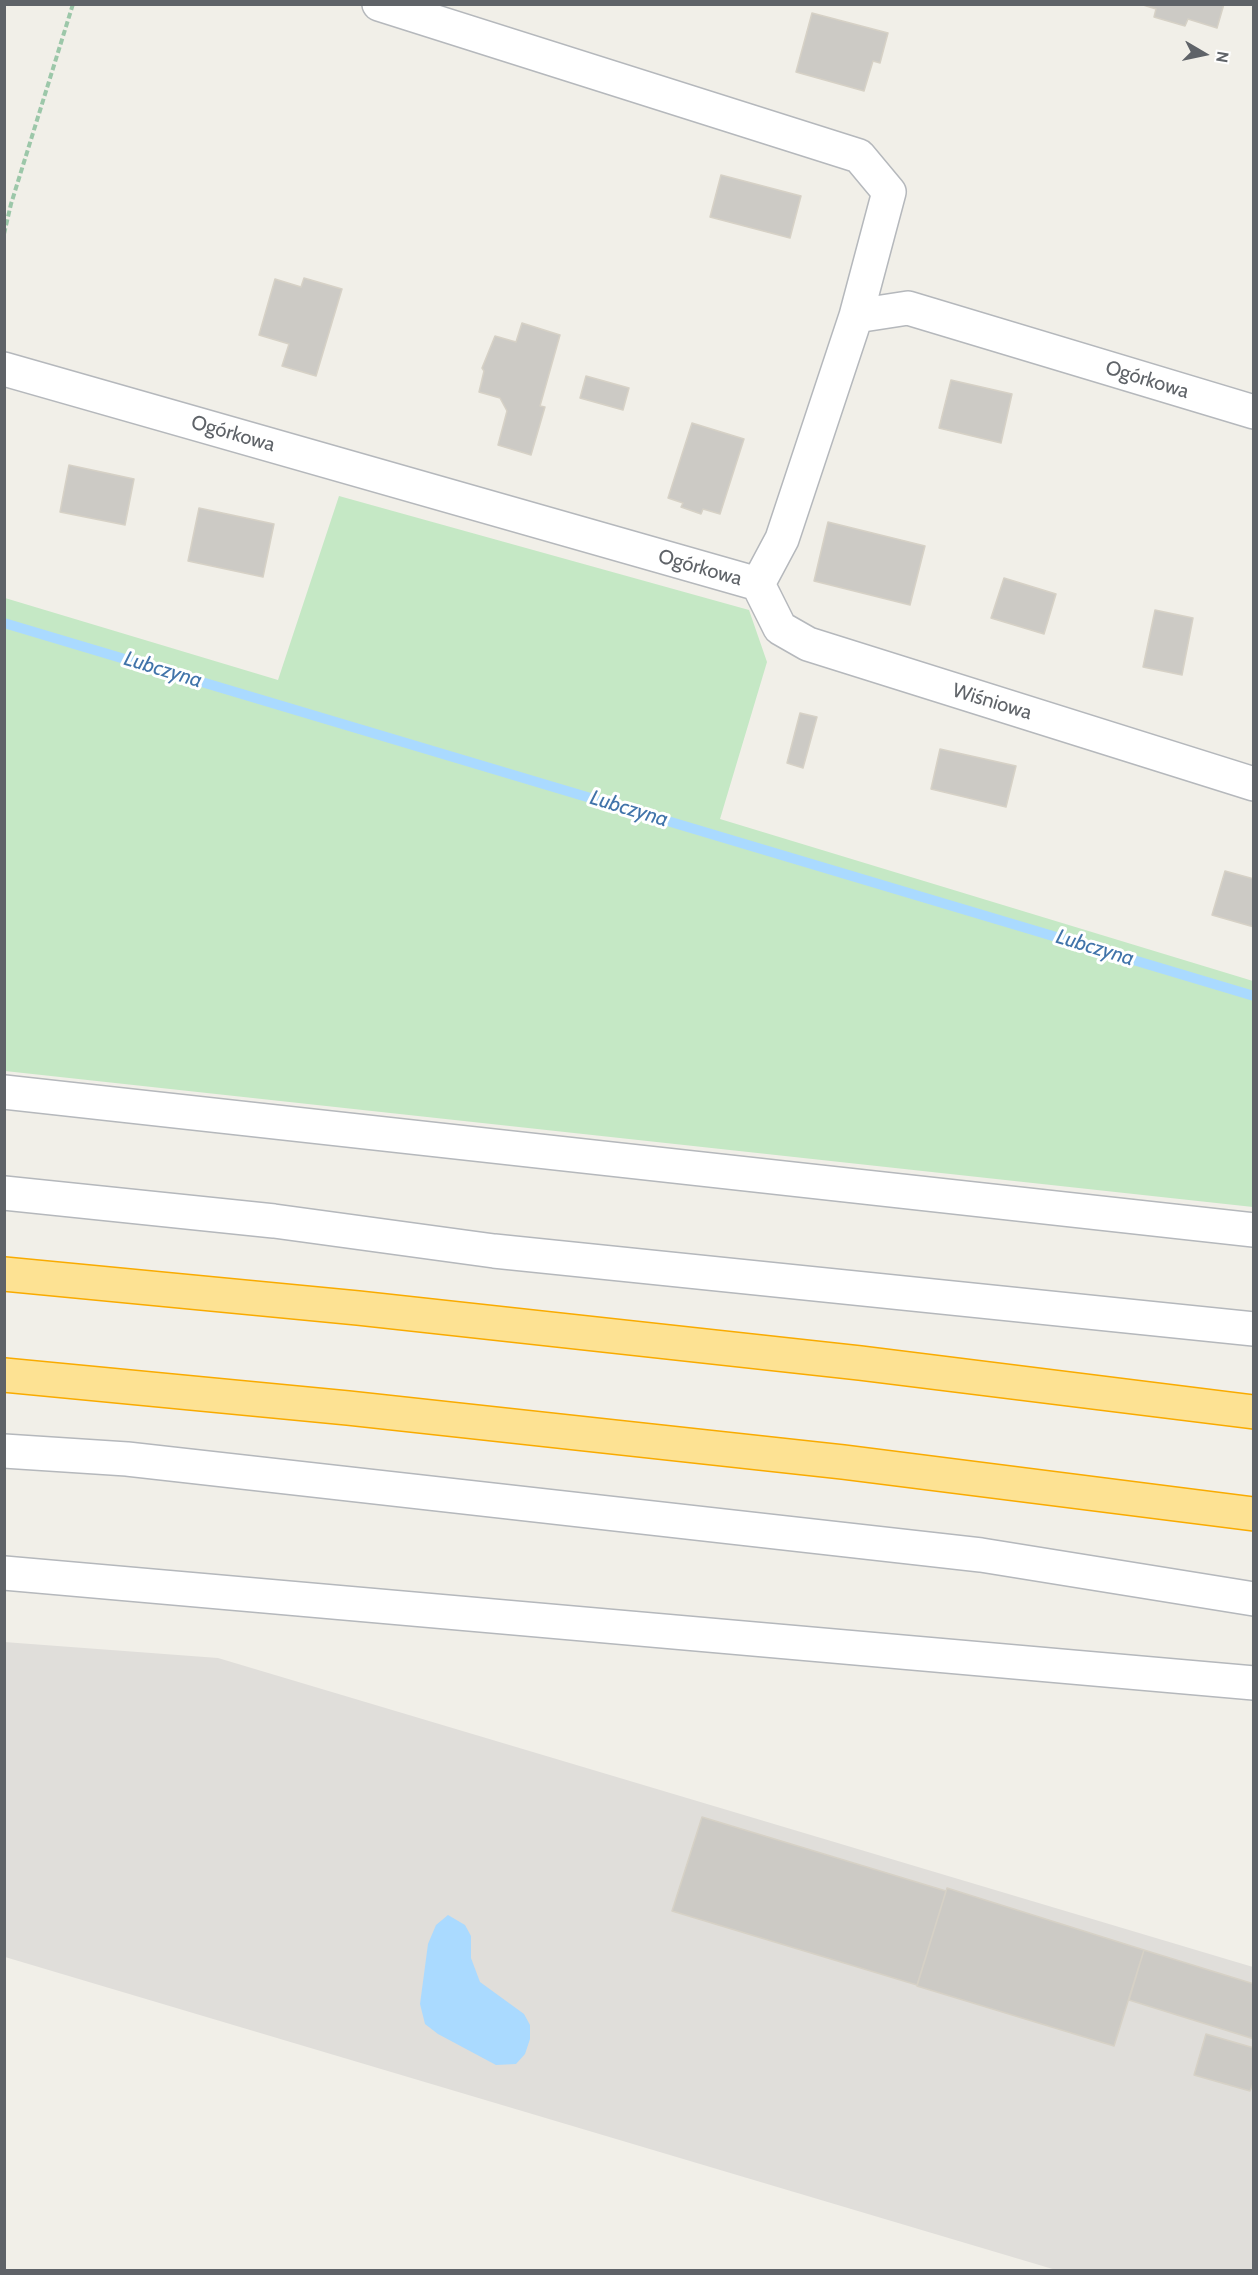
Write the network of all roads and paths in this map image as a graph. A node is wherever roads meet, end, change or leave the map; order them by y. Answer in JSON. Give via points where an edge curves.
{"nodes":[{"id":1,"x":73,"y":4,"type":"edge"},
{"id":2,"x":379,"y":4,"type":"edge"},
{"id":3,"x":4,"y":234,"type":"edge"},
{"id":4,"x":856,"y":316,"type":"junction"},
{"id":5,"x":4,"y":369,"type":"edge"},
{"id":6,"x":1254,"y":412,"type":"edge"},
{"id":7,"x":758,"y":584,"type":"junction"},
{"id":8,"x":1254,"y":784,"type":"edge"},
{"id":9,"x":4,"y":1092,"type":"edge"},
{"id":10,"x":4,"y":1193,"type":"edge"},
{"id":11,"x":1254,"y":1230,"type":"edge"},
{"id":12,"x":4,"y":1274,"type":"edge"},
{"id":13,"x":1254,"y":1329,"type":"edge"},
{"id":14,"x":4,"y":1376,"type":"edge"},
{"id":15,"x":1254,"y":1412,"type":"edge"},
{"id":16,"x":4,"y":1451,"type":"edge"},
{"id":17,"x":1254,"y":1514,"type":"edge"},
{"id":18,"x":4,"y":1573,"type":"edge"},
{"id":19,"x":1254,"y":1599,"type":"edge"},
{"id":20,"x":1254,"y":1683,"type":"edge"}],
"edges":[{"from":1,"to":3,"type":"path"},
{"from":2,"to":4,"type":"street","via":[[859,156],[889,192]]},
{"from":4,"to":6,"type":"street","name":"Ogórkowa","via":[[908,308]]},
{"from":4,"to":7,"type":"street","name":"Ogórkowa","via":[[782,539]]},
{"from":5,"to":7,"type":"street","name":"Ogórkowa"},
{"from":7,"to":8,"type":"street","name":"Wiśniowa","via":[[780,628],[808,644]]},
{"from":9,"to":11,"type":"street"},
{"from":10,"to":13,"type":"street","via":[[274,1221],[506,1252]]},
{"from":12,"to":15,"type":"highway","via":[[825,1359]]},
{"from":14,"to":17,"type":"highway","via":[[360,1409],[832,1460]]},
{"from":16,"to":19,"type":"street","via":[[127,1459],[981,1555]]},
{"from":18,"to":20,"type":"street"}]}
